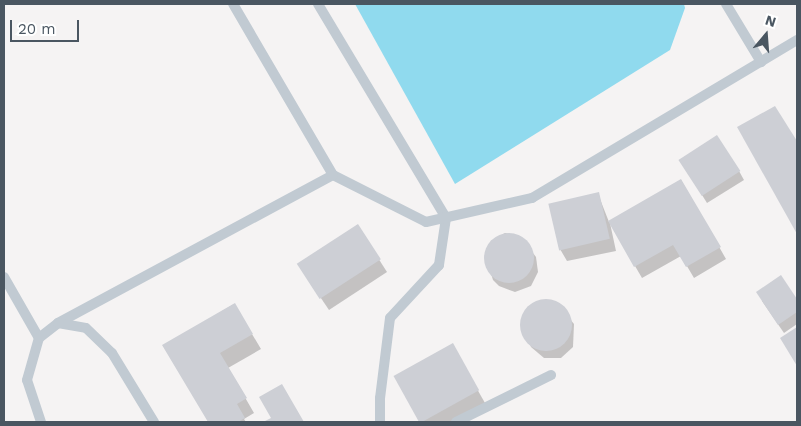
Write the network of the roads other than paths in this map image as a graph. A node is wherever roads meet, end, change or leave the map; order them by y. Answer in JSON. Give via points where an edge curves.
{"nodes":[{"id":1,"x":232,"y":4,"type":"edge"},
{"id":2,"x":318,"y":4,"type":"edge"},
{"id":3,"x":726,"y":4,"type":"edge"},
{"id":4,"x":797,"y":40,"type":"edge"},
{"id":5,"x":761,"y":62,"type":"junction"},
{"id":6,"x":333,"y":175,"type":"junction"},
{"id":7,"x":446,"y":218,"type":"junction"},
{"id":8,"x":4,"y":277,"type":"edge"},
{"id":9,"x":58,"y":323,"type":"junction"},
{"id":10,"x":39,"y":338,"type":"junction"},
{"id":11,"x":551,"y":375,"type":"dead end"},
{"id":12,"x":41,"y":422,"type":"edge"},
{"id":13,"x":154,"y":422,"type":"edge"},
{"id":14,"x":380,"y":422,"type":"edge"},
{"id":15,"x":456,"y":422,"type":"edge"}],
"edges":[{"from":1,"to":6,"type":"lane"},
{"from":2,"to":7,"type":"lane"},
{"from":3,"to":5,"type":"lane"},
{"from":4,"to":5,"type":"lane"},
{"from":5,"to":7,"type":"lane","via":[[532,198]]},
{"from":6,"to":7,"type":"lane","via":[[426,222]]},
{"from":6,"to":9,"type":"lane"},
{"from":7,"to":14,"type":"lane","via":[[439,265],[390,318]]},
{"from":8,"to":10,"type":"lane"},
{"from":9,"to":10,"type":"lane"},
{"from":9,"to":13,"type":"lane","via":[[86,328],[112,353]]},
{"from":10,"to":12,"type":"lane","via":[[27,380]]},
{"from":11,"to":15,"type":"lane"}]}
